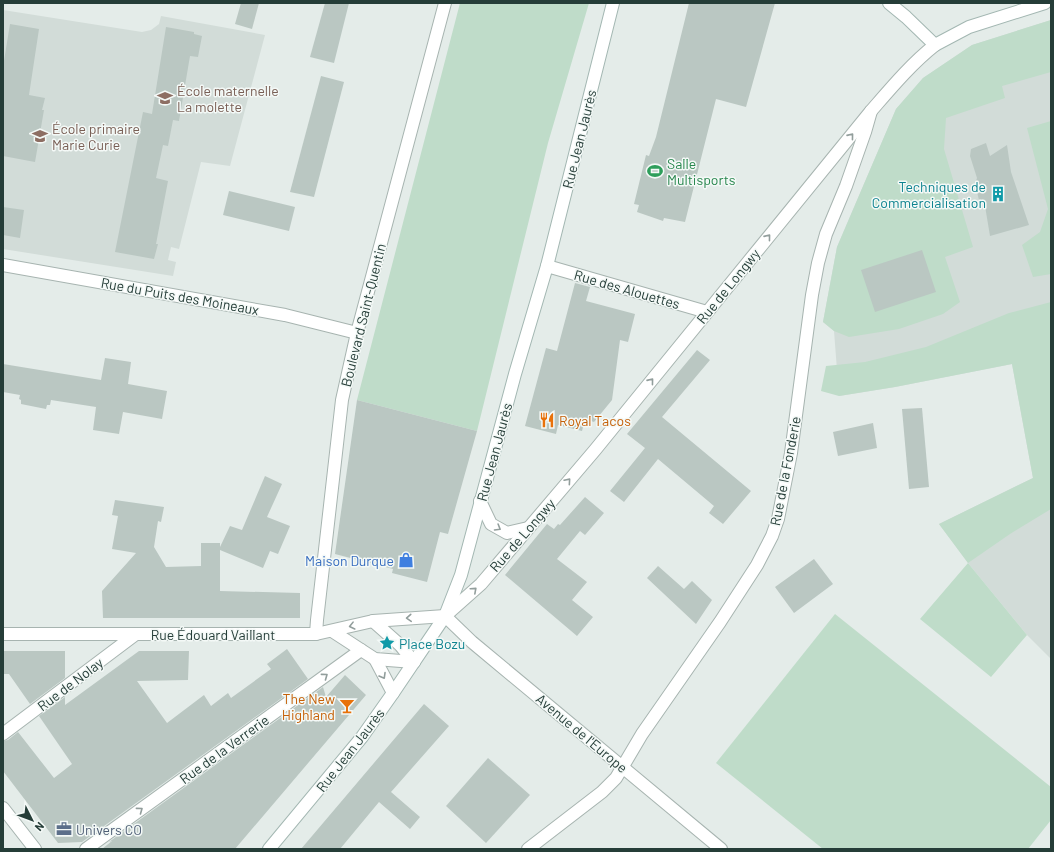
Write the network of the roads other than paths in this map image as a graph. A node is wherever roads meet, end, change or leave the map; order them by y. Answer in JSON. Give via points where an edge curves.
{"nodes":[{"id":1,"x":445,"y":3,"type":"edge"},
{"id":2,"x":613,"y":3,"type":"edge"},
{"id":3,"x":889,"y":3,"type":"edge"},
{"id":4,"x":1045,"y":3,"type":"edge"},
{"id":5,"x":935,"y":45,"type":"junction"},
{"id":6,"x":871,"y":111,"type":"junction"},
{"id":7,"x":3,"y":265,"type":"edge"},
{"id":8,"x":547,"y":266,"type":"junction"},
{"id":9,"x":707,"y":312,"type":"junction"},
{"id":10,"x":357,"y":332,"type":"junction"},
{"id":11,"x":480,"y":501,"type":"junction"},
{"id":12,"x":528,"y":528,"type":"junction"},
{"id":13,"x":445,"y":616,"type":"junction"},
{"id":14,"x":373,"y":621,"type":"junction"},
{"id":15,"x":332,"y":631,"type":"junction"},
{"id":16,"x":3,"y":634,"type":"edge"},
{"id":17,"x":136,"y":634,"type":"junction"},
{"id":18,"x":316,"y":634,"type":"junction"},
{"id":19,"x":361,"y":650,"type":"junction"},
{"id":20,"x":375,"y":659,"type":"junction"},
{"id":21,"x":414,"y":662,"type":"junction"},
{"id":22,"x":393,"y":694,"type":"junction"},
{"id":23,"x":3,"y":734,"type":"edge"},
{"id":24,"x":622,"y":767,"type":"junction"},
{"id":25,"x":3,"y":808,"type":"edge"},
{"id":26,"x":35,"y":849,"type":"edge"},
{"id":27,"x":86,"y":849,"type":"edge"},
{"id":28,"x":269,"y":849,"type":"edge"},
{"id":29,"x":528,"y":849,"type":"edge"},
{"id":30,"x":721,"y":849,"type":"edge"}],
"edges":[{"from":1,"to":10,"type":"street","name":"Boulevard Saint-Quentin"},
{"from":2,"to":8,"type":"street","name":"Rue Jean Jaurès"},
{"from":3,"to":5,"type":"street"},
{"from":4,"to":5,"type":"street","name":"Rue de Longwy","via":[[969,27]]},
{"from":5,"to":6,"type":"street","name":"Rue de Longwy","via":[[902,75]]},
{"from":9,"to":6,"type":"street","name":"Rue de Longwy","one_way":true},
{"from":6,"to":24,"type":"street","name":"Rue de la Fonderie","via":[[818,263],[791,453],[778,520],[772,536],[757,565],[720,622]]},
{"from":7,"to":10,"type":"street","name":"Rue du Puits des Moineaux","via":[[277,314]]},
{"from":8,"to":9,"type":"street","name":"Rue des Alouettes"},
{"from":8,"to":11,"type":"street","name":"Rue Jean Jaurès"},
{"from":12,"to":9,"type":"street","name":"Rue de Longwy","one_way":true},
{"from":10,"to":18,"type":"street","name":"Boulevard Saint-Quentin","via":[[342,400]]},
{"from":11,"to":12,"type":"street","one_way":true,"via":[[491,524],[507,533]]},
{"from":11,"to":13,"type":"street","name":"Rue Jean Jaurès","via":[[461,575]]},
{"from":13,"to":12,"type":"street","name":"Rue de Longwy","one_way":true,"via":[[481,584]]},
{"from":13,"to":14,"type":"street","name":"Rue Édouard Vaillant","one_way":true},
{"from":13,"to":21,"type":"street","name":"Rue Jean Jaurès"},
{"from":13,"to":24,"type":"street","name":"Avenue de l'Europe","via":[[472,642]]},
{"from":14,"to":15,"type":"street","name":"Rue Édouard Vaillant","one_way":true},
{"from":14,"to":21,"type":"street","via":[[400,645]]},
{"from":15,"to":18,"type":"street","name":"Rue Édouard Vaillant"},
{"from":15,"to":19,"type":"street"},
{"from":16,"to":17,"type":"street","name":"Rue Édouard Vaillant"},
{"from":17,"to":18,"type":"street","name":"Rue Édouard Vaillant"},
{"from":17,"to":23,"type":"street","name":"Rue de Nolay"},
{"from":19,"to":20,"type":"street"},
{"from":27,"to":19,"type":"street","name":"Rue de la Verrerie","one_way":true},
{"from":20,"to":21,"type":"street"},
{"from":20,"to":22,"type":"street","one_way":true},
{"from":21,"to":22,"type":"street","name":"Rue Jean Jaurès"},
{"from":22,"to":28,"type":"street","name":"Rue Jean Jaurès","via":[[357,743]]},
{"from":24,"to":29,"type":"street","name":"Rue de la Fonderie","via":[[616,778],[602,792]]},
{"from":24,"to":30,"type":"street","name":"Avenue de l'Europe"},
{"from":25,"to":26,"type":"street"}]}
